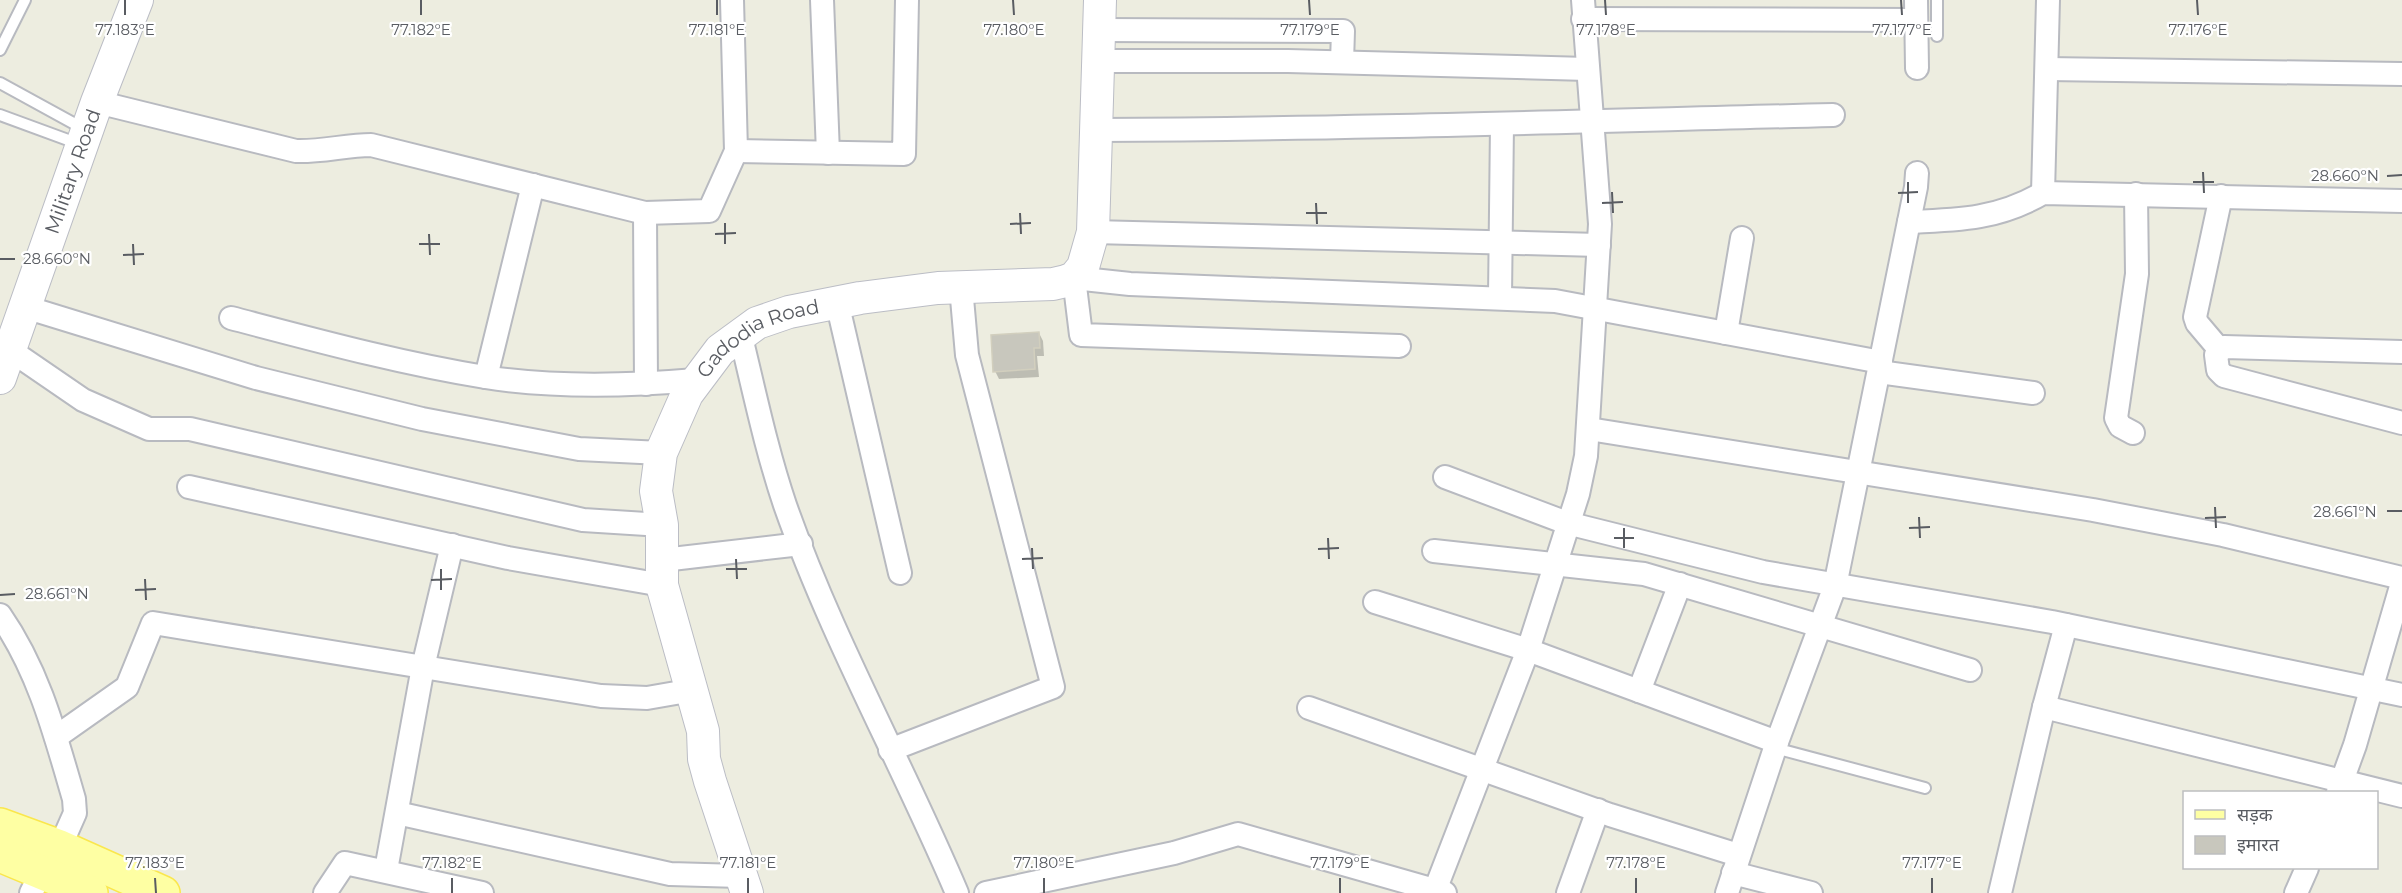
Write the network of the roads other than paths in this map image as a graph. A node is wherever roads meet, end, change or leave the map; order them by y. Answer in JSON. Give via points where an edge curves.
{"nodes":[{"id":1,"x":25,"y":0,"type":"edge"},
{"id":2,"x":137,"y":0,"type":"edge"},
{"id":3,"x":732,"y":0,"type":"edge"},
{"id":4,"x":822,"y":0,"type":"edge"},
{"id":5,"x":907,"y":0,"type":"edge"},
{"id":6,"x":1938,"y":0,"type":"edge"},
{"id":7,"x":2048,"y":0,"type":"edge"},
{"id":8,"x":1583,"y":10,"type":"edge"},
{"id":9,"x":1916,"y":10,"type":"edge"},
{"id":10,"x":1100,"y":15,"type":"edge"},
{"id":11,"x":1938,"y":36,"type":"dead end"},
{"id":12,"x":0,"y":50,"type":"edge"},
{"id":13,"x":1100,"y":61,"type":"junction"},
{"id":14,"x":1342,"y":62,"type":"junction"},
{"id":15,"x":1917,"y":68,"type":"dead end"},
{"id":16,"x":1587,"y":69,"type":"junction"},
{"id":17,"x":2047,"y":69,"type":"junction"},
{"id":18,"x":2402,"y":74,"type":"edge"},
{"id":19,"x":0,"y":83,"type":"edge"},
{"id":20,"x":0,"y":115,"type":"edge"},
{"id":21,"x":1833,"y":116,"type":"dead end"},
{"id":22,"x":1590,"y":120,"type":"junction"},
{"id":23,"x":1502,"y":124,"type":"junction"},
{"id":24,"x":89,"y":126,"type":"junction"},
{"id":25,"x":1098,"y":130,"type":"junction"},
{"id":26,"x":736,"y":151,"type":"junction"},
{"id":27,"x":828,"y":153,"type":"junction"},
{"id":28,"x":1917,"y":173,"type":"dead end"},
{"id":29,"x":533,"y":185,"type":"junction"},
{"id":30,"x":2043,"y":193,"type":"junction"},
{"id":31,"x":2136,"y":194,"type":"junction"},
{"id":32,"x":2221,"y":196,"type":"junction"},
{"id":33,"x":2402,"y":201,"type":"edge"},
{"id":34,"x":645,"y":213,"type":"junction"},
{"id":35,"x":1909,"y":222,"type":"junction"},
{"id":36,"x":1092,"y":232,"type":"junction"},
{"id":37,"x":1742,"y":238,"type":"dead end"},
{"id":38,"x":1501,"y":242,"type":"junction"},
{"id":39,"x":1599,"y":245,"type":"junction"},
{"id":40,"x":1074,"y":278,"type":"junction"},
{"id":41,"x":961,"y":287,"type":"junction"},
{"id":42,"x":1500,"y":297,"type":"junction"},
{"id":43,"x":837,"y":302,"type":"junction"},
{"id":44,"x":25,"y":306,"type":"junction"},
{"id":45,"x":1596,"y":307,"type":"junction"},
{"id":46,"x":231,"y":318,"type":"dead end"},
{"id":47,"x":740,"y":333,"type":"junction"},
{"id":48,"x":1726,"y":333,"type":"junction"},
{"id":49,"x":1399,"y":346,"type":"dead end"},
{"id":50,"x":2219,"y":349,"type":"junction"},
{"id":51,"x":2402,"y":351,"type":"edge"},
{"id":52,"x":5,"y":364,"type":"edge"},
{"id":53,"x":1880,"y":367,"type":"junction"},
{"id":54,"x":486,"y":377,"type":"junction"},
{"id":55,"x":696,"y":380,"type":"junction"},
{"id":56,"x":646,"y":384,"type":"junction"},
{"id":57,"x":2033,"y":393,"type":"dead end"},
{"id":58,"x":2402,"y":423,"type":"edge"},
{"id":59,"x":1588,"y":429,"type":"junction"},
{"id":60,"x":2133,"y":433,"type":"dead end"},
{"id":61,"x":661,"y":453,"type":"junction"},
{"id":62,"x":1858,"y":474,"type":"junction"},
{"id":63,"x":1445,"y":477,"type":"dead end"},
{"id":64,"x":189,"y":487,"type":"dead end"},
{"id":65,"x":1567,"y":523,"type":"junction"},
{"id":66,"x":662,"y":525,"type":"junction"},
{"id":67,"x":801,"y":544,"type":"junction"},
{"id":68,"x":452,"y":545,"type":"junction"},
{"id":69,"x":1434,"y":551,"type":"dead end"},
{"id":70,"x":1554,"y":564,"type":"junction"},
{"id":71,"x":663,"y":572,"type":"junction"},
{"id":72,"x":900,"y":573,"type":"dead end"},
{"id":73,"x":2402,"y":578,"type":"edge"},
{"id":74,"x":2402,"y":583,"type":"edge"},
{"id":75,"x":1680,"y":584,"type":"junction"},
{"id":76,"x":1835,"y":586,"type":"junction"},
{"id":77,"x":1375,"y":602,"type":"dead end"},
{"id":78,"x":0,"y":615,"type":"edge"},
{"id":79,"x":2066,"y":625,"type":"junction"},
{"id":80,"x":1819,"y":628,"type":"junction"},
{"id":81,"x":1528,"y":650,"type":"junction"},
{"id":82,"x":423,"y":667,"type":"junction"},
{"id":83,"x":1970,"y":670,"type":"dead end"},
{"id":84,"x":2372,"y":687,"type":"junction"},
{"id":85,"x":693,"y":690,"type":"junction"},
{"id":86,"x":1639,"y":691,"type":"junction"},
{"id":87,"x":2402,"y":695,"type":"edge"},
{"id":88,"x":2043,"y":707,"type":"junction"},
{"id":89,"x":1309,"y":708,"type":"dead end"},
{"id":90,"x":56,"y":737,"type":"junction"},
{"id":91,"x":1776,"y":745,"type":"junction"},
{"id":92,"x":890,"y":750,"type":"junction"},
{"id":93,"x":1481,"y":768,"type":"junction"},
{"id":94,"x":2340,"y":786,"type":"edge"},
{"id":95,"x":1925,"y":788,"type":"dead end"},
{"id":96,"x":2371,"y":791,"type":"edge"},
{"id":97,"x":2378,"y":792,"type":"edge"},
{"id":98,"x":2402,"y":796,"type":"edge"},
{"id":99,"x":1598,"y":810,"type":"junction"},
{"id":100,"x":397,"y":813,"type":"junction"},
{"id":101,"x":0,"y":825,"type":"edge"},
{"id":102,"x":0,"y":855,"type":"edge"},
{"id":103,"x":2306,"y":869,"type":"edge"},
{"id":104,"x":386,"y":870,"type":"junction"},
{"id":105,"x":44,"y":871,"type":"edge"},
{"id":106,"x":1733,"y":874,"type":"edge"},
{"id":107,"x":743,"y":884,"type":"edge"},
{"id":108,"x":1438,"y":892,"type":"edge"},
{"id":109,"x":91,"y":893,"type":"edge"},
{"id":110,"x":164,"y":893,"type":"edge"},
{"id":111,"x":325,"y":893,"type":"edge"},
{"id":112,"x":482,"y":893,"type":"edge"},
{"id":113,"x":957,"y":893,"type":"edge"},
{"id":114,"x":986,"y":893,"type":"edge"},
{"id":115,"x":1568,"y":893,"type":"edge"},
{"id":116,"x":1811,"y":893,"type":"edge"},
{"id":117,"x":2000,"y":893,"type":"edge"},
{"id":118,"x":2296,"y":893,"type":"edge"}],
"edges":[{"from":1,"to":12,"type":"lane"},
{"from":2,"to":24,"type":"street","name":"Military Road"},
{"from":3,"to":26,"type":"street"},
{"from":4,"to":27,"type":"street"},
{"from":5,"to":27,"type":"street","via":[[904,154]]},
{"from":6,"to":11,"type":"lane"},
{"from":7,"to":17,"type":"street"},
{"from":8,"to":9,"type":"street"},
{"from":8,"to":16,"type":"street"},
{"from":9,"to":15,"type":"street"},
{"from":10,"to":13,"type":"street"},
{"from":10,"to":14,"type":"street","via":[[1343,31]]},
{"from":13,"to":14,"type":"street"},
{"from":13,"to":25,"type":"street"},
{"from":14,"to":16,"type":"street"},
{"from":16,"to":22,"type":"street"},
{"from":17,"to":18,"type":"street"},
{"from":17,"to":30,"type":"street"},
{"from":19,"to":24,"type":"lane"},
{"from":20,"to":24,"type":"lane"},
{"from":21,"to":22,"type":"street"},
{"from":22,"to":23,"type":"street"},
{"from":22,"to":39,"type":"street","via":[[1600,199]]},
{"from":23,"to":25,"type":"street"},
{"from":23,"to":38,"type":"street"},
{"from":24,"to":29,"type":"street","via":[[296,151],[372,145]]},
{"from":24,"to":44,"type":"street","name":"Military Road"},
{"from":25,"to":36,"type":"street"},
{"from":26,"to":27,"type":"street"},
{"from":26,"to":34,"type":"street","via":[[709,212]]},
{"from":28,"to":35,"type":"street"},
{"from":29,"to":34,"type":"street"},
{"from":29,"to":54,"type":"street"},
{"from":30,"to":31,"type":"street"},
{"from":30,"to":35,"type":"street","via":[[2000,213],[1966,220]]},
{"from":31,"to":32,"type":"street"},
{"from":31,"to":60,"type":"street","via":[[2137,274],[2116,418],[2120,426]]},
{"from":32,"to":33,"type":"street"},
{"from":32,"to":50,"type":"street","via":[[2195,317]]},
{"from":34,"to":56,"type":"street"},
{"from":35,"to":53,"type":"street"},
{"from":36,"to":38,"type":"street"},
{"from":36,"to":40,"type":"street","via":[[1089,252]]},
{"from":37,"to":48,"type":"street"},
{"from":38,"to":39,"type":"street"},
{"from":38,"to":42,"type":"street"},
{"from":39,"to":45,"type":"street"},
{"from":40,"to":41,"type":"street","name":"Gadodia Road","via":[[1053,284]]},
{"from":40,"to":42,"type":"street","via":[[1130,284]]},
{"from":40,"to":49,"type":"street","via":[[1081,335]]},
{"from":41,"to":43,"type":"street","name":"Gadodia Road"},
{"from":41,"to":92,"type":"street","via":[[966,355],[1053,687]]},
{"from":42,"to":45,"type":"street"},
{"from":43,"to":47,"type":"street","name":"Gadodia Road","via":[[789,312]]},
{"from":43,"to":72,"type":"street"},
{"from":44,"to":52,"type":"street","name":"Military Road"},
{"from":44,"to":61,"type":"street","via":[[256,378],[410,416],[579,449]]},
{"from":45,"to":48,"type":"street"},
{"from":45,"to":59,"type":"street"},
{"from":46,"to":54,"type":"street","via":[[394,360]]},
{"from":47,"to":55,"type":"street","name":"Gadodia Road"},
{"from":47,"to":67,"type":"street","via":[[778,483]]},
{"from":48,"to":53,"type":"street"},
{"from":50,"to":51,"type":"street"},
{"from":50,"to":58,"type":"street","via":[[2216,364],[2224,376]]},
{"from":52,"to":66,"type":"street","via":[[149,429],[190,429],[583,520]]},
{"from":53,"to":57,"type":"street"},
{"from":53,"to":62,"type":"street"},
{"from":54,"to":56,"type":"street","via":[[593,385]]},
{"from":55,"to":56,"type":"street"},
{"from":55,"to":61,"type":"street","name":"Gadodia Road"},
{"from":59,"to":62,"type":"street"},
{"from":59,"to":65,"type":"street","via":[[1587,456]]},
{"from":61,"to":66,"type":"street","name":"Gadodia Road","via":[[656,491]]},
{"from":62,"to":73,"type":"street","via":[[2094,510],[2223,535]]},
{"from":62,"to":76,"type":"street"},
{"from":63,"to":65,"type":"street"},
{"from":64,"to":68,"type":"street"},
{"from":65,"to":70,"type":"street"},
{"from":65,"to":76,"type":"street"},
{"from":66,"to":71,"type":"street","name":"Gadodia Road"},
{"from":67,"to":71,"type":"street"},
{"from":67,"to":92,"type":"street","via":[[850,665]]},
{"from":68,"to":71,"type":"street","via":[[508,558]]},
{"from":68,"to":82,"type":"street"},
{"from":69,"to":70,"type":"street"},
{"from":70,"to":75,"type":"street","via":[[1644,574]]},
{"from":70,"to":81,"type":"street"},
{"from":71,"to":85,"type":"street","name":"Gadodia Road"},
{"from":74,"to":84,"type":"street"},
{"from":75,"to":80,"type":"street"},
{"from":75,"to":86,"type":"street"},
{"from":76,"to":79,"type":"street"},
{"from":76,"to":80,"type":"street"},
{"from":77,"to":81,"type":"street"},
{"from":78,"to":90,"type":"street","via":[[35,676]]},
{"from":79,"to":84,"type":"street"},
{"from":79,"to":88,"type":"street"},
{"from":80,"to":83,"type":"street"},
{"from":80,"to":91,"type":"street"},
{"from":81,"to":86,"type":"street"},
{"from":81,"to":93,"type":"street"},
{"from":82,"to":85,"type":"street","via":[[601,696],[647,698]]},
{"from":82,"to":90,"type":"street","via":[[153,623],[127,687]]},
{"from":82,"to":100,"type":"street"},
{"from":84,"to":87,"type":"street"},
{"from":84,"to":94,"type":"street"},
{"from":85,"to":107,"type":"street","name":"Gadodia Road","via":[[703,731],[704,759]]},
{"from":86,"to":91,"type":"street"},
{"from":88,"to":94,"type":"street"},
{"from":88,"to":117,"type":"street"},
{"from":89,"to":93,"type":"street"},
{"from":90,"to":105,"type":"street","via":[[75,813]]},
{"from":91,"to":95,"type":"lane"},
{"from":91,"to":106,"type":"street"},
{"from":92,"to":113,"type":"street"},
{"from":93,"to":99,"type":"street"},
{"from":93,"to":108,"type":"street"},
{"from":94,"to":96,"type":"street"},
{"from":97,"to":98,"type":"street"},
{"from":99,"to":106,"type":"street"},
{"from":99,"to":115,"type":"street"},
{"from":100,"to":104,"type":"street"},
{"from":100,"to":107,"type":"street","via":[[670,874]]},
{"from":101,"to":105,"type":"main road"},
{"from":102,"to":105,"type":"main road"},
{"from":103,"to":118,"type":"street"},
{"from":104,"to":111,"type":"street","via":[[345,863]]},
{"from":104,"to":112,"type":"street"},
{"from":105,"to":109,"type":"main road"},
{"from":105,"to":110,"type":"main road"},
{"from":106,"to":116,"type":"street"},
{"from":108,"to":114,"type":"street","via":[[1238,834],[1174,853]]}]}
